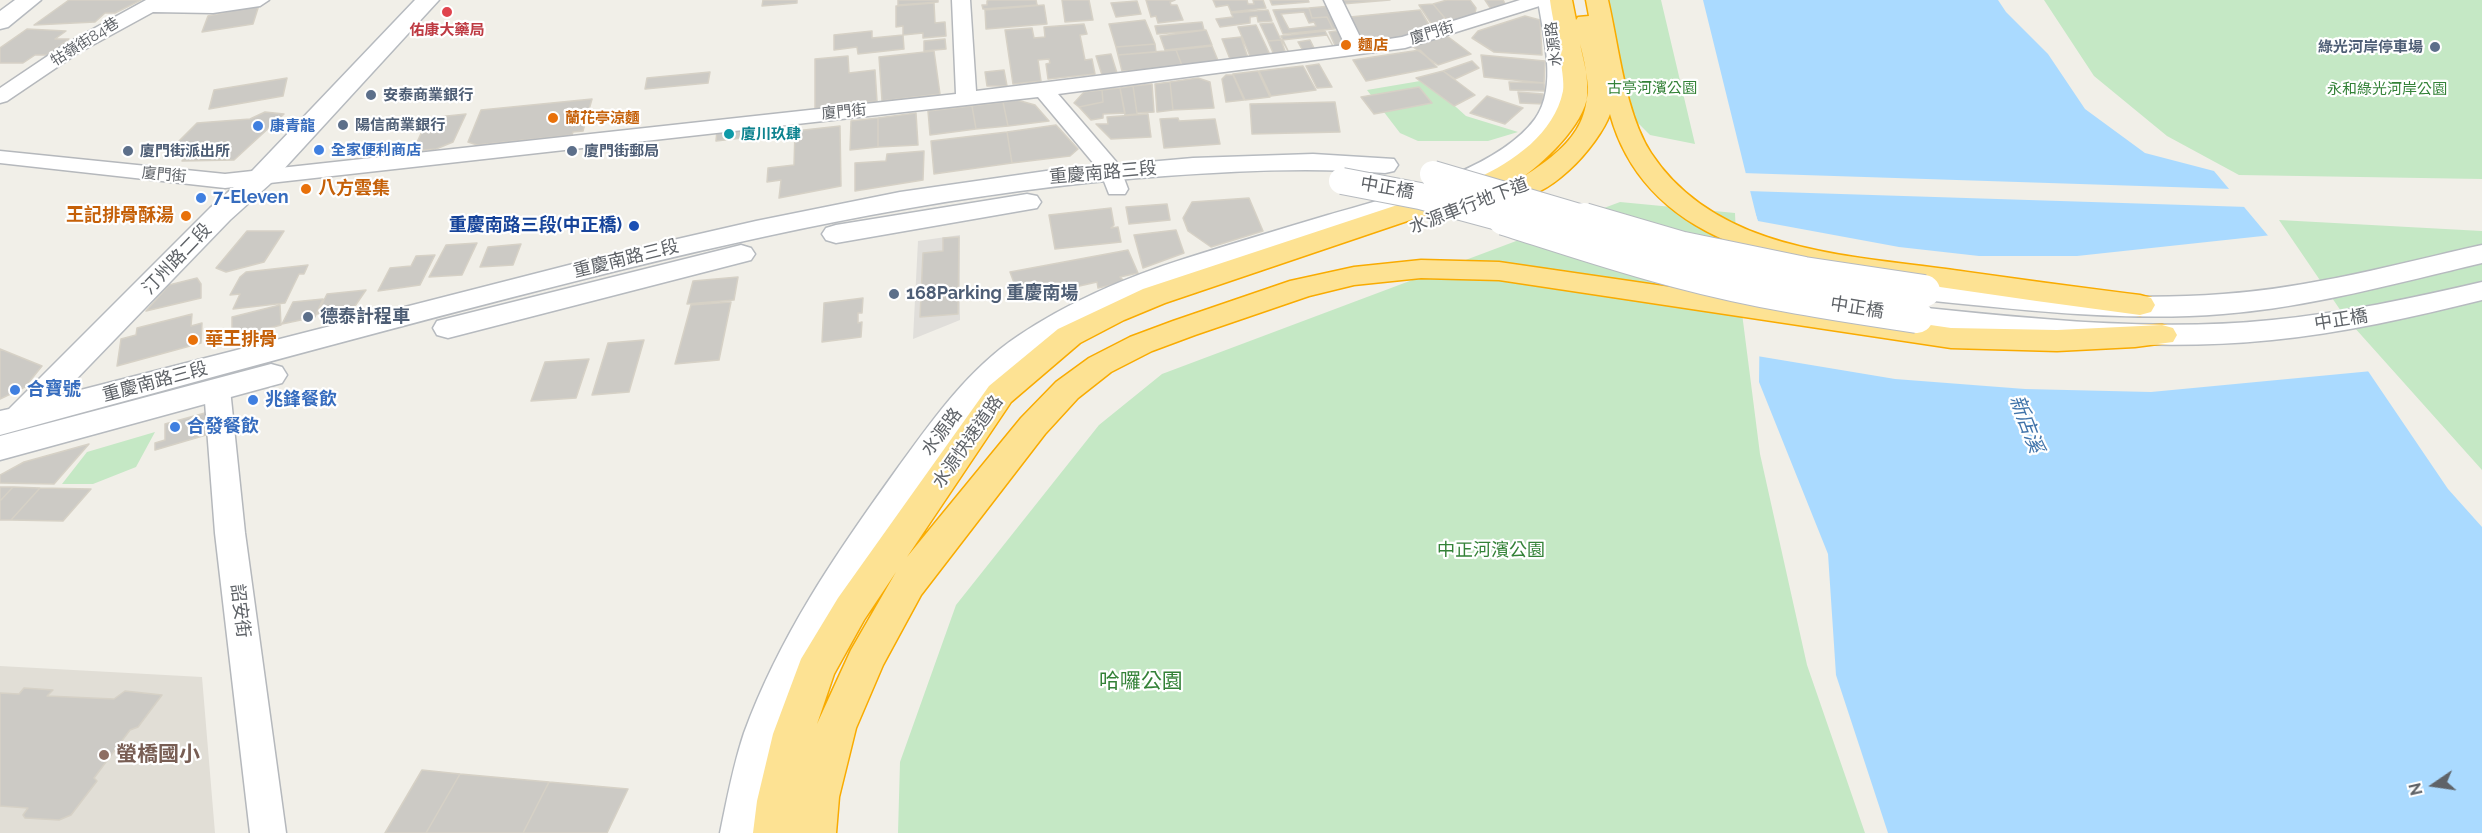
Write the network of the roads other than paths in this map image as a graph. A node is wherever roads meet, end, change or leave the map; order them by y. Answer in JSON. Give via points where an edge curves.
{"nodes":[{"id":1,"x":30,"y":0,"type":"edge"},
{"id":2,"x":260,"y":0,"type":"edge"},
{"id":3,"x":428,"y":0,"type":"edge"},
{"id":4,"x":961,"y":0,"type":"edge"},
{"id":5,"x":1333,"y":0,"type":"edge"},
{"id":6,"x":1539,"y":0,"type":"edge"},
{"id":7,"x":1549,"y":0,"type":"edge"},
{"id":8,"x":1562,"y":0,"type":"edge"},
{"id":9,"x":1581,"y":0,"type":"edge"},
{"id":10,"x":1597,"y":0,"type":"edge"},
{"id":11,"x":154,"y":3,"type":"edge"},
{"id":12,"x":0,"y":22,"type":"edge"},
{"id":13,"x":1357,"y":50,"type":"junction"},
{"id":14,"x":1579,"y":89,"type":"junction"},
{"id":15,"x":1043,"y":90,"type":"junction"},
{"id":16,"x":0,"y":97,"type":"edge"},
{"id":17,"x":966,"y":98,"type":"junction"},
{"id":18,"x":0,"y":157,"type":"edge"},
{"id":19,"x":1254,"y":171,"type":"junction"},
{"id":20,"x":264,"y":177,"type":"junction"},
{"id":21,"x":1114,"y":179,"type":"junction"},
{"id":22,"x":1346,"y":233,"type":"junction"},
{"id":23,"x":2482,"y":254,"type":"edge"},
{"id":24,"x":2482,"y":291,"type":"edge"},
{"id":25,"x":1920,"y":304,"type":"junction"},
{"id":26,"x":2140,"y":305,"type":"junction"},
{"id":27,"x":2162,"y":334,"type":"junction"},
{"id":28,"x":217,"y":390,"type":"junction"},
{"id":29,"x":7,"y":427,"type":"edge"},
{"id":30,"x":0,"y":448,"type":"edge"},
{"id":31,"x":908,"y":585,"type":"junction"},
{"id":32,"x":268,"y":833,"type":"edge"},
{"id":33,"x":742,"y":833,"type":"edge"},
{"id":34,"x":775,"y":833,"type":"edge"},
{"id":35,"x":814,"y":833,"type":"edge"}],
"edges":[{"from":1,"to":12,"type":"main road"},
{"from":2,"to":11,"type":"street","via":[[213,7]]},
{"from":3,"to":20,"type":"main road","name":"汀州路二段"},
{"from":4,"to":17,"type":"street"},
{"from":5,"to":13,"type":"street"},
{"from":6,"to":13,"type":"street","name":"廈門街","via":[[1405,42]]},
{"from":7,"to":14,"type":"main road","name":"水源路"},
{"from":8,"to":14,"type":"highway"},
{"from":9,"to":14,"type":"highway"},
{"from":10,"to":26,"type":"highway","via":[[1624,117],[1638,153],[1666,188],[1707,220],[1764,246],[1796,255]]},
{"from":11,"to":16,"type":"street","name":"牯嶺街84巷","via":[[71,49]]},
{"from":13,"to":15,"type":"street","name":"廈門街"},
{"from":14,"to":22,"type":"highway","name":"水源車行地下道","via":[[1564,123],[1533,157],[1510,173],[1486,185]]},
{"from":15,"to":17,"type":"street","name":"廈門街"},
{"from":15,"to":21,"type":"street"},
{"from":17,"to":20,"type":"street","name":"廈門街"},
{"from":18,"to":20,"type":"street","name":"廈門街","via":[[225,181]]},
{"from":19,"to":21,"type":"main road","name":"重慶南路三段"},
{"from":19,"to":25,"type":"main road","name":"中正橋","bridge":true,"via":[[1430,196],[1642,263],[1733,286]]},
{"from":19,"to":25,"type":"main road","name":"中正橋","bridge":true,"via":[[1352,162],[1384,165],[1464,182],[1650,239]]},
{"from":20,"to":29,"type":"main road","name":"汀州路二段","via":[[244,191]]},
{"from":21,"to":28,"type":"main road","name":"重慶南路三段","via":[[747,252]]},
{"from":21,"to":29,"type":"main road","name":"重慶南路三段","via":[[936,192],[738,232],[521,285]]},
{"from":22,"to":31,"type":"highway","name":"水源快速道路","via":[[1140,317],[1079,353],[1001,435]]},
{"from":22,"to":33,"type":"main road","name":"水源路","via":[[1152,280],[1103,300],[1026,345],[997,369],[967,399],[862,544],[809,628],[763,732],[747,787]]},
{"from":22,"to":34,"type":"highway","name":"水源快速道路","via":[[1113,313],[1062,341],[1000,394],[851,609],[815,671],[793,734]]},
{"from":23,"to":26,"type":"main road","name":"中正橋","via":[[2282,297],[2223,304]]},
{"from":24,"to":27,"type":"main road","name":"中正橋","via":[[2319,325]]},
{"from":25,"to":26,"type":"main road","name":"中正橋"},
{"from":25,"to":27,"type":"main road","name":"中正橋","via":[[2069,332]]},
{"from":27,"to":31,"type":"highway","via":[[2086,341],[1951,338],[1499,272],[1421,269],[1354,276],[1301,288],[1141,344],[1100,365],[1067,390],[1033,426]]},
{"from":28,"to":30,"type":"main road","name":"重慶南路三段"},
{"from":28,"to":32,"type":"street","name":"詔安街","via":[[230,533]]},
{"from":31,"to":35,"type":"highway","name":"水源快速道路","via":[[873,644],[837,722],[815,807]]}]}
